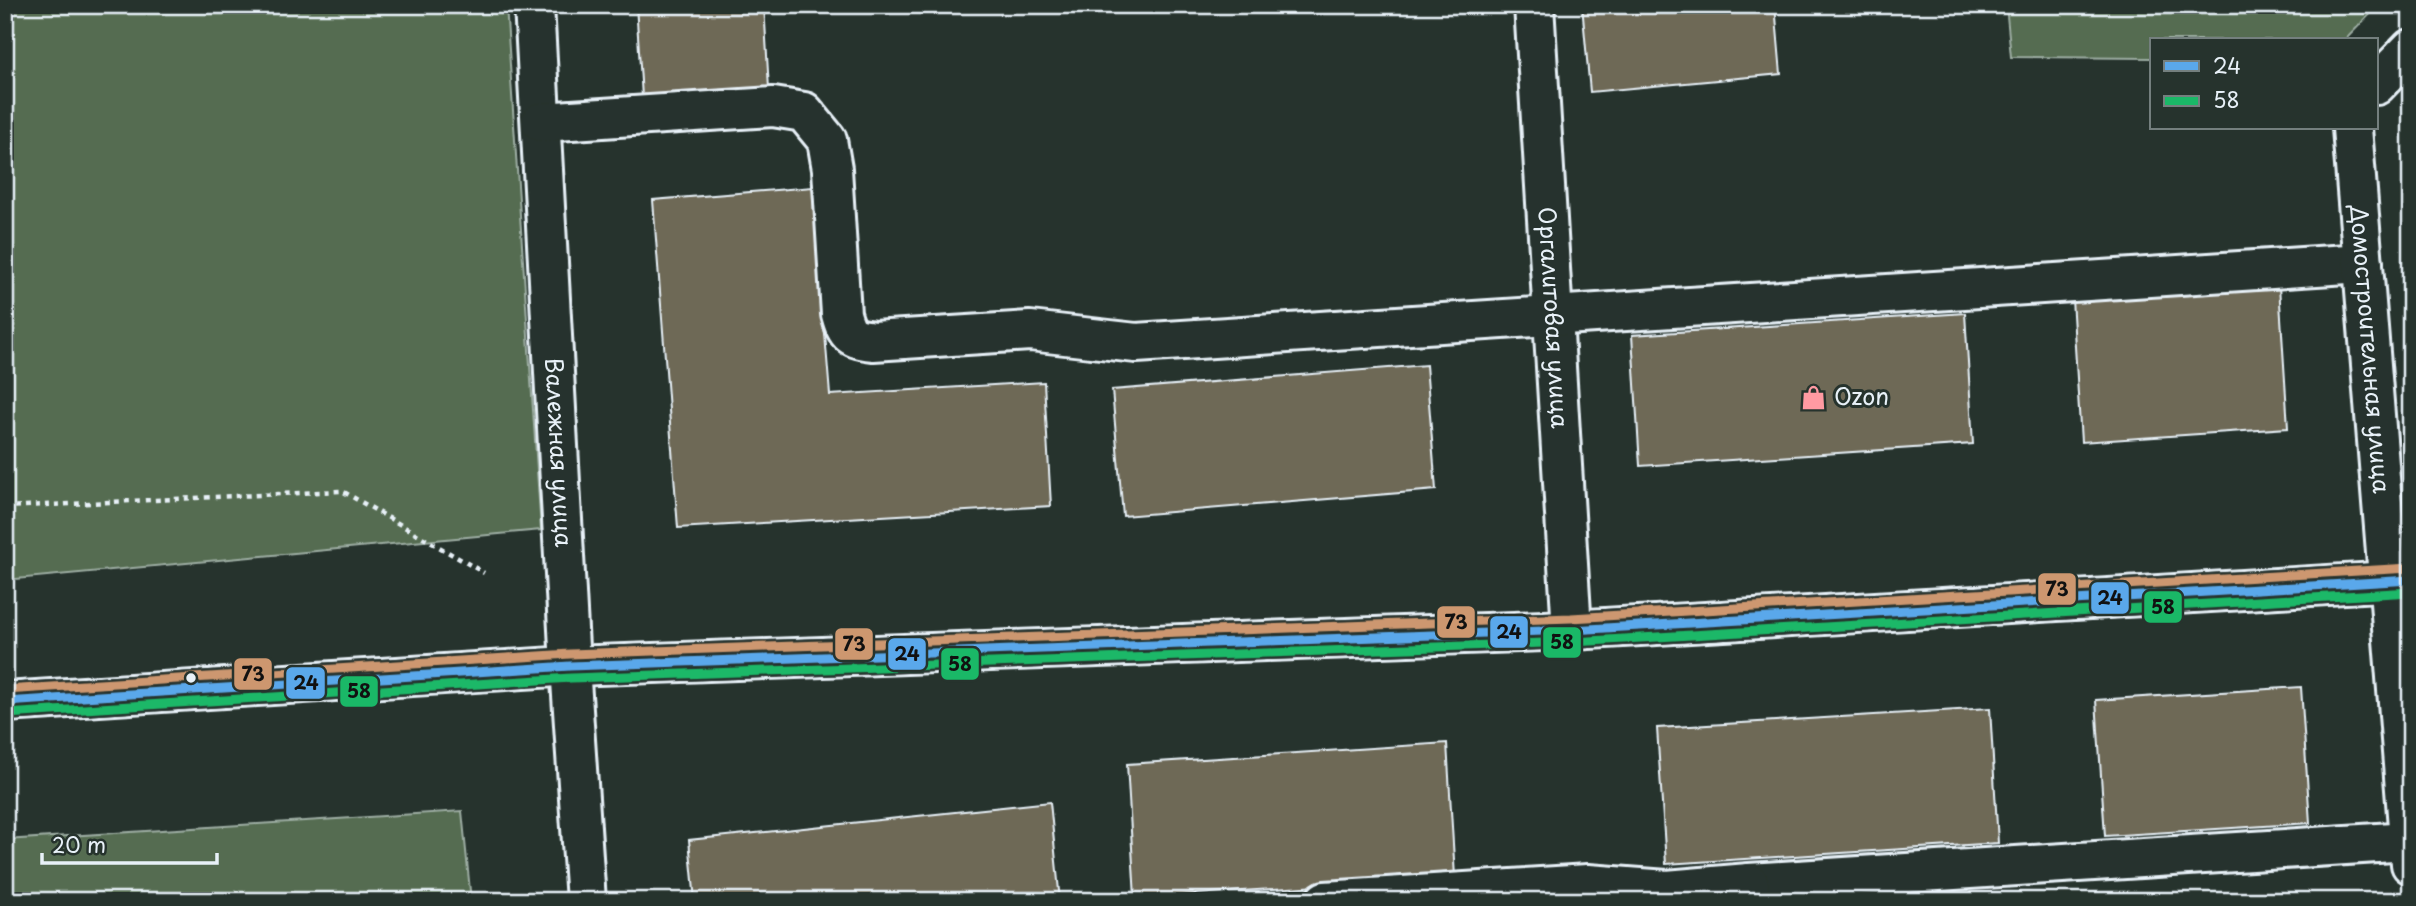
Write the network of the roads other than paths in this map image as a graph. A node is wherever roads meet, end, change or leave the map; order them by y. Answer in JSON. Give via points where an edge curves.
{"nodes":[{"id":1,"x":534,"y":5,"type":"edge"},
{"id":2,"x":1534,"y":5,"type":"edge"},
{"id":3,"x":2411,"y":49,"type":"edge"},
{"id":4,"x":2378,"y":83,"type":"edge"},
{"id":5,"x":541,"y":122,"type":"junction"},
{"id":6,"x":2352,"y":130,"type":"edge"},
{"id":7,"x":2363,"y":263,"type":"junction"},
{"id":8,"x":1553,"y":315,"type":"junction"},
{"id":9,"x":2399,"y":581,"type":"edge"},
{"id":10,"x":1572,"y":630,"type":"junction"},
{"id":11,"x":570,"y":666,"type":"junction"},
{"id":12,"x":5,"y":702,"type":"edge"},
{"id":13,"x":2410,"y":853,"type":"edge"},
{"id":14,"x":1750,"y":892,"type":"edge"},
{"id":15,"x":586,"y":901,"type":"edge"},
{"id":16,"x":1325,"y":901,"type":"edge"}],
"edges":[{"from":1,"to":5,"type":"street","name":"Валежная улица"},
{"from":2,"to":8,"type":"street","name":"Оргалитовая улица"},
{"from":3,"to":4,"type":"street"},
{"from":5,"to":8,"type":"street","via":[[773,107],[804,112],[827,140],[841,314],[845,329],[855,339],[1030,331],[1136,342]]},
{"from":5,"to":11,"type":"street","name":"Валежная улица"},
{"from":6,"to":7,"type":"street","name":"Домостроительная улица"},
{"from":7,"to":8,"type":"street"},
{"from":7,"to":9,"type":"street","name":"Домостроительная улица"},
{"from":8,"to":10,"type":"street","name":"Оргалитовая улица"},
{"from":9,"to":10,"type":"street"},
{"from":9,"to":13,"type":"street","name":"Домостроительная улица"},
{"from":10,"to":11,"type":"street"},
{"from":11,"to":12,"type":"street"},
{"from":11,"to":15,"type":"street","name":"Валежная улица"},
{"from":13,"to":14,"type":"street"},
{"from":14,"to":16,"type":"street","via":[[1588,884]]}]}
